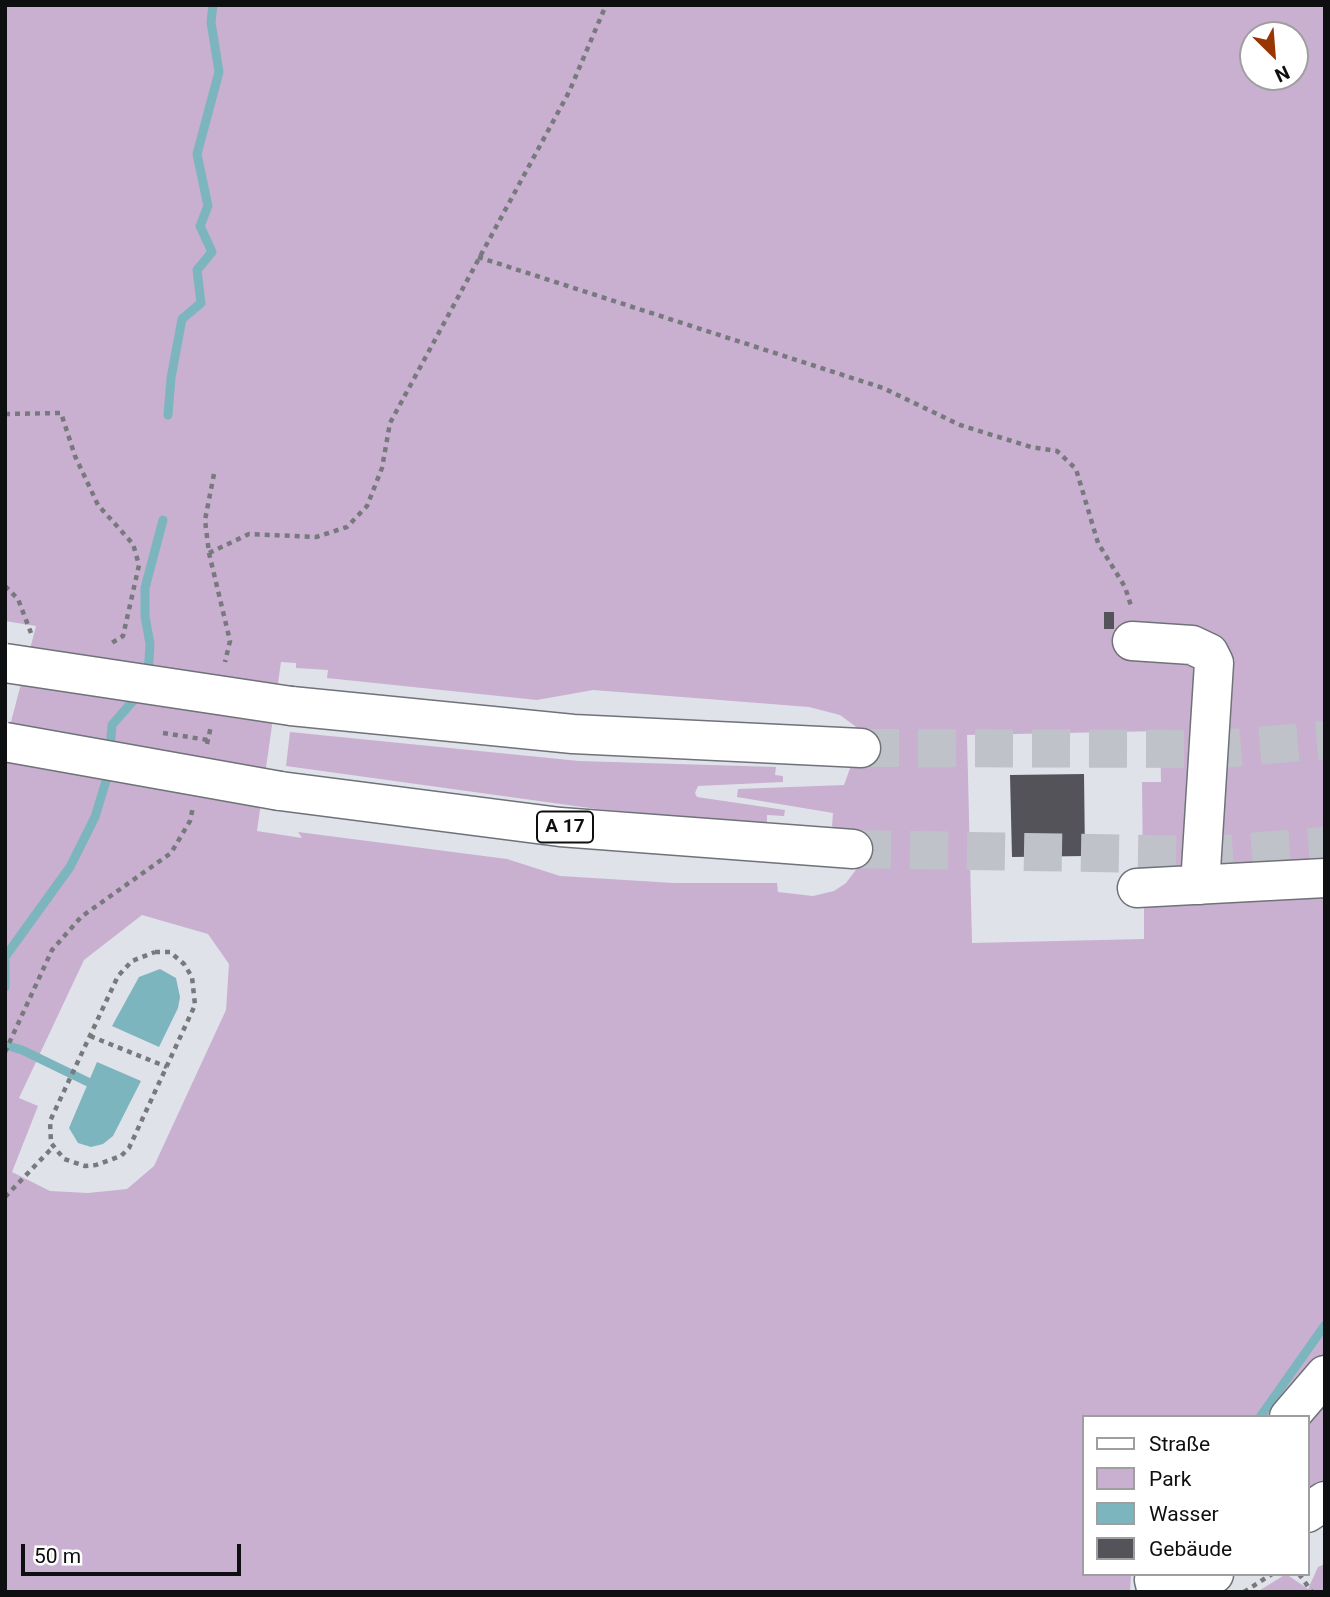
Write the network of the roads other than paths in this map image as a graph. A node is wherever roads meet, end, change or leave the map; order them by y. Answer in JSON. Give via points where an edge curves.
{"nodes":[{"id":1,"x":1132,"y":641,"type":"road end"},
{"id":2,"x":20,"y":652,"type":"edge"},
{"id":3,"x":5,"y":742,"type":"edge"},
{"id":4,"x":861,"y":748,"type":"tunnel mouth"},
{"id":5,"x":853,"y":849,"type":"tunnel mouth"},
{"id":6,"x":1325,"y":878,"type":"edge"},
{"id":7,"x":1200,"y":885,"type":"junction"},
{"id":8,"x":1137,"y":888,"type":"dead end"},
{"id":9,"x":1325,"y":1375,"type":"edge"},
{"id":10,"x":1291,"y":1415,"type":"edge"},
{"id":11,"x":1325,"y":1501,"type":"edge"},
{"id":12,"x":1309,"y":1512,"type":"edge"},
{"id":13,"x":1157,"y":1576,"type":"edge"},
{"id":14,"x":1211,"y":1576,"type":"edge"},
{"id":15,"x":1157,"y":1592,"type":"edge"},
{"id":16,"x":1184,"y":1592,"type":"edge"}],
"edges":[{"from":1,"to":7,"type":"main road","via":[[1192,645],[1209,653],[1214,663]]},
{"from":2,"to":4,"type":"main road","bridge":true,"via":[[291,706],[573,734]]},
{"from":3,"to":5,"type":"main road","number":"A 17","bridge":true,"via":[[280,791],[560,827]]},
{"from":6,"to":7,"type":"main road"},
{"from":7,"to":8,"type":"main road"},
{"from":9,"to":10,"type":"main road"},
{"from":11,"to":12,"type":"main road"},
{"from":13,"to":15,"type":"main road"},
{"from":14,"to":16,"type":"main road"}]}
